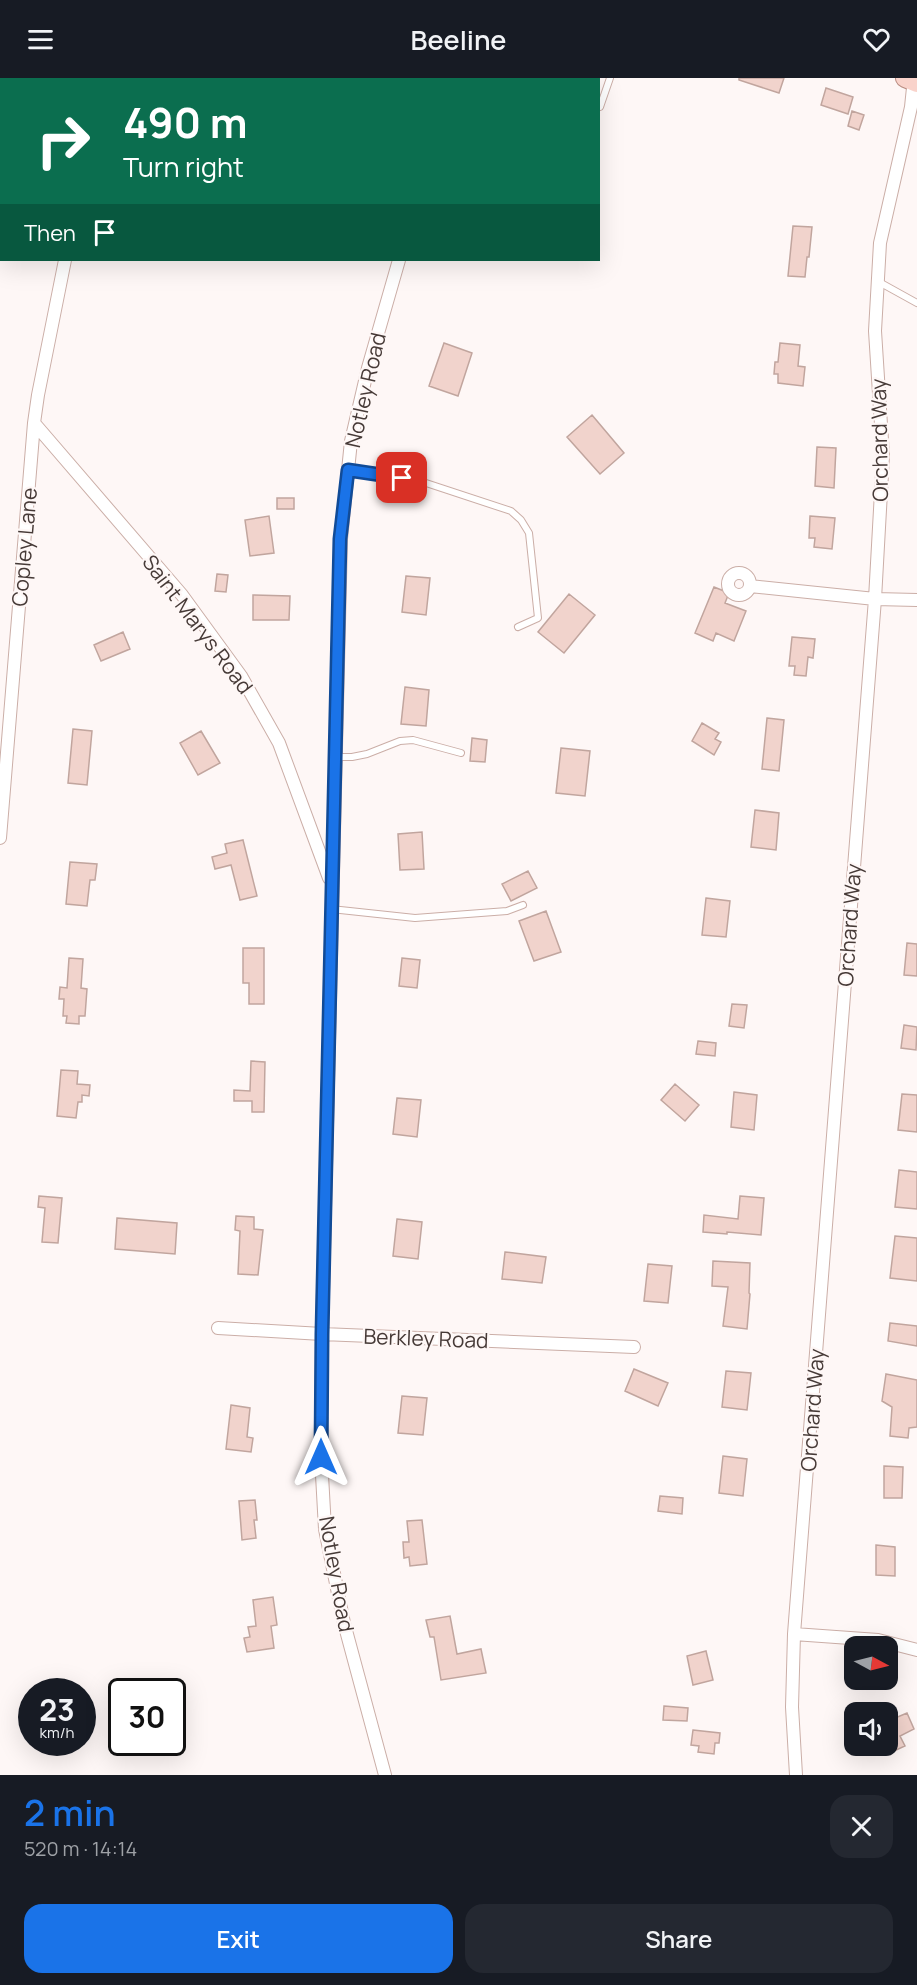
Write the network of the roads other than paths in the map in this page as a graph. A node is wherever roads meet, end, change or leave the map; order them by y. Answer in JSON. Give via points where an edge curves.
{"nodes":[{"id":1,"x":610,"y":78,"type":"edge"},
{"id":2,"x":912,"y":80,"type":"edge"},
{"id":3,"x":600,"y":107,"type":"edge"},
{"id":4,"x":65,"y":261,"type":"edge"},
{"id":5,"x":399,"y":261,"type":"edge"},
{"id":6,"x":878,"y":282,"type":"junction"},
{"id":7,"x":917,"y":303,"type":"edge"},
{"id":8,"x":34,"y":423,"type":"junction"},
{"id":9,"x":348,"y":470,"type":"junction"},
{"id":10,"x":750,"y":586,"type":"dead end"},
{"id":11,"x":875,"y":599,"type":"junction"},
{"id":12,"x":917,"y":600,"type":"edge"},
{"id":13,"x":518,"y":627,"type":"dead end"},
{"id":14,"x":461,"y":753,"type":"dead end"},
{"id":15,"x":335,"y":757,"type":"junction"},
{"id":16,"x":0,"y":838,"type":"edge"},
{"id":17,"x":332,"y":885,"type":"junction"},
{"id":18,"x":524,"y":905,"type":"dead end"},
{"id":19,"x":331,"y":909,"type":"junction"},
{"id":20,"x":218,"y":1328,"type":"dead end"},
{"id":21,"x":322,"y":1334,"type":"junction"},
{"id":22,"x":634,"y":1347,"type":"dead end"},
{"id":23,"x":794,"y":1634,"type":"junction"},
{"id":24,"x":917,"y":1650,"type":"edge"},
{"id":25,"x":386,"y":1775,"type":"edge"},
{"id":26,"x":796,"y":1775,"type":"edge"}],
"edges":[{"from":1,"to":3,"type":"lane"},
{"from":2,"to":6,"type":"street","name":"Orchard Way","via":[[911,107],[880,243]]},
{"from":4,"to":8,"type":"street","name":"Copley Lane"},
{"from":5,"to":9,"type":"street","name":"Notley Road","via":[[363,390]]},
{"from":6,"to":7,"type":"lane"},
{"from":6,"to":11,"type":"street","name":"Orchard Way","via":[[875,331],[883,456]]},
{"from":8,"to":16,"type":"street","name":"Copley Lane"},
{"from":8,"to":17,"type":"street","name":"Saint Marys Road","via":[[182,595],[241,676],[279,743]]},
{"from":9,"to":13,"type":"lane","via":[[420,481],[511,510],[529,533],[538,618]]},
{"from":9,"to":15,"type":"street","name":"Notley Road","via":[[340,539]]},
{"from":10,"to":11,"type":"street"},
{"from":11,"to":12,"type":"street"},
{"from":11,"to":23,"type":"street","name":"Orchard Way"},
{"from":14,"to":15,"type":"lane","via":[[413,740],[367,754]]},
{"from":15,"to":17,"type":"street","name":"Notley Road"},
{"from":17,"to":19,"type":"street","name":"Notley Road"},
{"from":18,"to":19,"type":"lane","via":[[507,911],[415,918]]},
{"from":19,"to":21,"type":"street","name":"Notley Road"},
{"from":20,"to":21,"type":"street","name":"Berkley Road"},
{"from":21,"to":22,"type":"street","name":"Berkley Road"},
{"from":21,"to":25,"type":"street","name":"Notley Road","via":[[325,1529],[344,1623]]},
{"from":23,"to":24,"type":"street","via":[[878,1640]]},
{"from":23,"to":26,"type":"street","name":"Orchard Way","via":[[792,1707]]}]}
